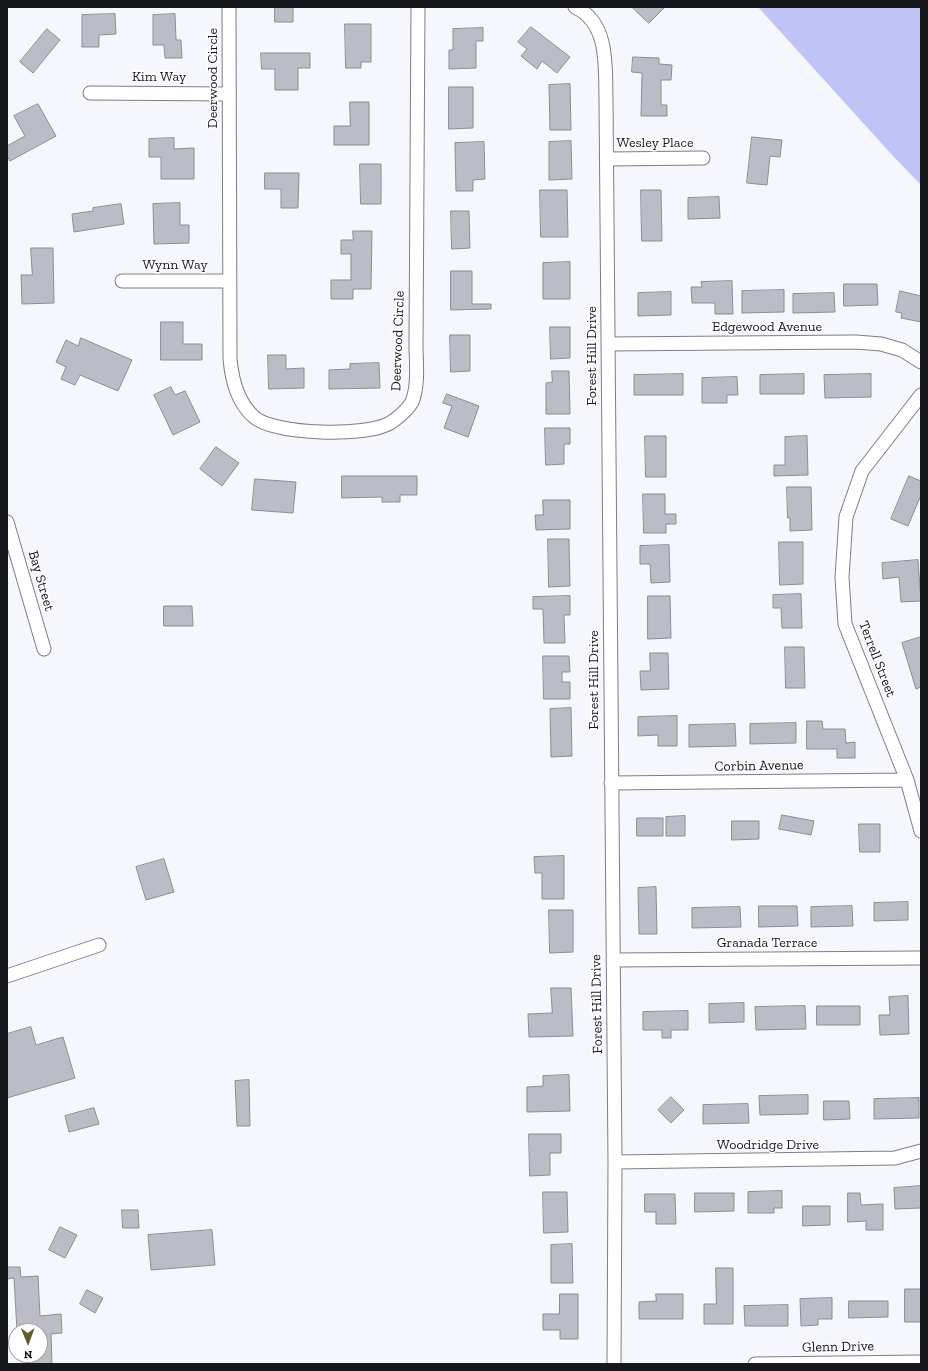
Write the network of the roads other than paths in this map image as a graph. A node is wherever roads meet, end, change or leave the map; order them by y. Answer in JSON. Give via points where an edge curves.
{"nodes":[{"id":1,"x":229,"y":7,"type":"edge"},
{"id":2,"x":418,"y":7,"type":"edge"},
{"id":3,"x":576,"y":7,"type":"edge"},
{"id":4,"x":90,"y":93,"type":"dead end"},
{"id":5,"x":228,"y":94,"type":"junction"},
{"id":6,"x":703,"y":158,"type":"dead end"},
{"id":7,"x":607,"y":159,"type":"junction"},
{"id":8,"x":122,"y":281,"type":"dead end"},
{"id":9,"x":229,"y":281,"type":"junction"},
{"id":10,"x":608,"y":344,"type":"junction"},
{"id":11,"x":921,"y":362,"type":"edge"},
{"id":12,"x":921,"y":395,"type":"edge"},
{"id":13,"x":7,"y":522,"type":"edge"},
{"id":14,"x":44,"y":649,"type":"dead end"},
{"id":15,"x":906,"y":780,"type":"junction"},
{"id":16,"x":611,"y":783,"type":"junction"},
{"id":17,"x":921,"y":831,"type":"edge"},
{"id":18,"x":99,"y":945,"type":"dead end"},
{"id":19,"x":921,"y":958,"type":"edge"},
{"id":20,"x":613,"y":960,"type":"junction"},
{"id":21,"x":7,"y":976,"type":"edge"},
{"id":22,"x":921,"y":1151,"type":"edge"},
{"id":23,"x":615,"y":1162,"type":"junction"},
{"id":24,"x":921,"y":1362,"type":"edge"},
{"id":25,"x":614,"y":1364,"type":"edge"},
{"id":26,"x":755,"y":1364,"type":"edge"}],
"edges":[{"from":1,"to":5,"type":"street","name":"Deerwood Circle"},
{"from":2,"to":9,"type":"street","name":"Deerwood Circle","via":[[416,344],[412,402],[390,424],[369,430],[296,430],[270,426],[254,417],[243,403],[232,381]]},
{"from":3,"to":7,"type":"street","name":"Forest Hill Drive","via":[[591,20],[601,34]]},
{"from":4,"to":5,"type":"street","name":"Kim Way"},
{"from":5,"to":9,"type":"street","name":"Deerwood Circle"},
{"from":6,"to":7,"type":"street","name":"Wesley Place"},
{"from":7,"to":10,"type":"street","name":"Forest Hill Drive"},
{"from":8,"to":9,"type":"street","name":"Wynn Way"},
{"from":10,"to":11,"type":"street","name":"Edgewood Avenue","via":[[856,342],[881,344],[902,350]]},
{"from":10,"to":16,"type":"street","name":"Forest Hill Drive"},
{"from":12,"to":15,"type":"street","name":"Terrell Street","via":[[862,471],[846,517],[842,577],[845,624]]},
{"from":13,"to":14,"type":"street","name":"Bay Street"},
{"from":15,"to":16,"type":"street","name":"Corbin Avenue"},
{"from":15,"to":17,"type":"street","name":"Terrell Street"},
{"from":16,"to":20,"type":"street","name":"Forest Hill Drive"},
{"from":18,"to":21,"type":"street"},
{"from":19,"to":20,"type":"street","name":"Granada Terrace"},
{"from":20,"to":23,"type":"street","name":"Forest Hill Drive"},
{"from":22,"to":23,"type":"street","name":"Woodridge Drive","via":[[895,1158]]},
{"from":23,"to":25,"type":"street","name":"Forest Hill Drive"},
{"from":24,"to":26,"type":"street","name":"Glenn Drive"}]}
